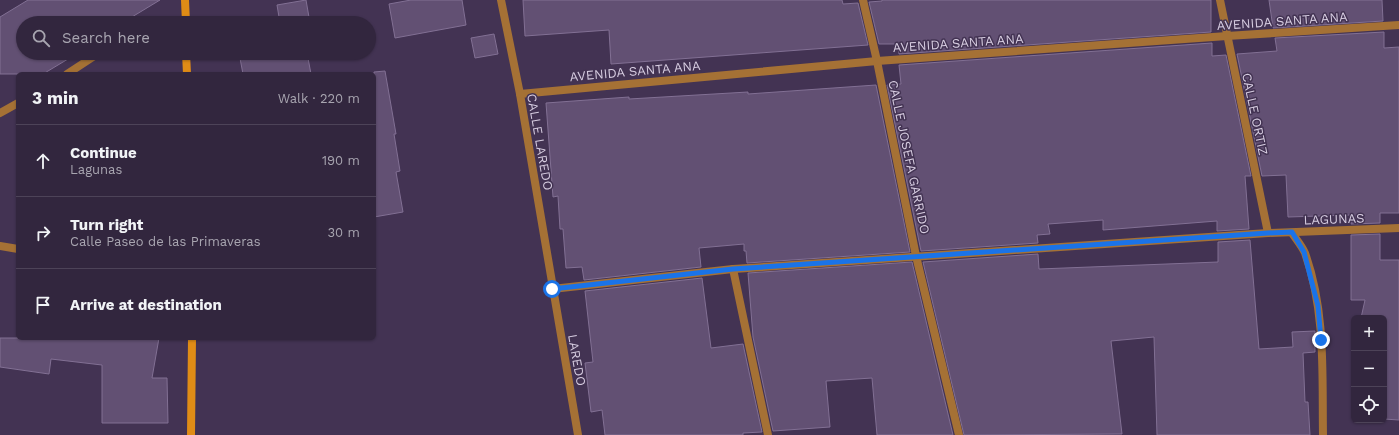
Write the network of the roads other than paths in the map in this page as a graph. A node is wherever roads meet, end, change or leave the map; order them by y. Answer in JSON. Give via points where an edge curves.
{"nodes":[{"id":1,"x":185,"y":0,"type":"edge"},
{"id":2,"x":501,"y":0,"type":"edge"},
{"id":3,"x":863,"y":0,"type":"edge"},
{"id":4,"x":1220,"y":0,"type":"edge"},
{"id":5,"x":186,"y":16,"type":"edge"},
{"id":6,"x":1399,"y":25,"type":"edge"},
{"id":7,"x":1227,"y":36,"type":"junction"},
{"id":8,"x":91,"y":60,"type":"edge"},
{"id":9,"x":186,"y":60,"type":"edge"},
{"id":10,"x":877,"y":61,"type":"junction"},
{"id":11,"x":76,"y":71,"type":"edge"},
{"id":12,"x":187,"y":72,"type":"edge"},
{"id":13,"x":520,"y":94,"type":"junction"},
{"id":14,"x":16,"y":104,"type":"edge"},
{"id":15,"x":0,"y":113,"type":"edge"},
{"id":16,"x":1399,"y":228,"type":"edge"},
{"id":17,"x":1292,"y":232,"type":"junction"},
{"id":18,"x":1268,"y":233,"type":"junction"},
{"id":19,"x":0,"y":246,"type":"edge"},
{"id":20,"x":16,"y":249,"type":"edge"},
{"id":21,"x":916,"y":256,"type":"junction"},
{"id":22,"x":733,"y":269,"type":"junction"},
{"id":23,"x":552,"y":289,"type":"junction"},
{"id":24,"x":192,"y":340,"type":"edge"},
{"id":25,"x":191,"y":435,"type":"edge"},
{"id":26,"x":578,"y":435,"type":"edge"},
{"id":27,"x":768,"y":435,"type":"edge"},
{"id":28,"x":959,"y":435,"type":"edge"},
{"id":29,"x":1323,"y":435,"type":"edge"}],
"edges":[{"from":1,"to":5,"type":"street"},
{"from":2,"to":13,"type":"street","name":"CALLE LAREDO"},
{"from":3,"to":10,"type":"street","name":"CALLE JOSEFA GARRIDO"},
{"from":4,"to":7,"type":"street","name":"CALLE ORTIZ"},
{"from":6,"to":7,"type":"street","name":"AVENIDA SANTA ANA"},
{"from":7,"to":10,"type":"street","name":"AVENIDA SANTA ANA"},
{"from":7,"to":18,"type":"street","name":"CALLE ORTIZ"},
{"from":8,"to":11,"type":"street"},
{"from":9,"to":12,"type":"street"},
{"from":10,"to":13,"type":"street","name":"AVENIDA SANTA ANA"},
{"from":10,"to":21,"type":"street","name":"CALLE JOSEFA GARRIDO"},
{"from":13,"to":23,"type":"street","name":"CALLE LAREDO"},
{"from":14,"to":15,"type":"street"},
{"from":16,"to":17,"type":"street","name":"LAGUNAS"},
{"from":17,"to":18,"type":"street","name":"LAGUNAS"},
{"from":17,"to":29,"type":"street","via":[[1304,252],[1318,306]]},
{"from":18,"to":21,"type":"street","name":"LAGUNAS"},
{"from":19,"to":20,"type":"street"},
{"from":21,"to":22,"type":"street","name":"LAGUNAS"},
{"from":21,"to":28,"type":"street","name":"CALLE JOSEFA GARRIDO"},
{"from":22,"to":23,"type":"street","name":"LAGUNAS"},
{"from":22,"to":27,"type":"street"},
{"from":23,"to":26,"type":"street","name":"LAREDO"},
{"from":24,"to":25,"type":"street"}]}
